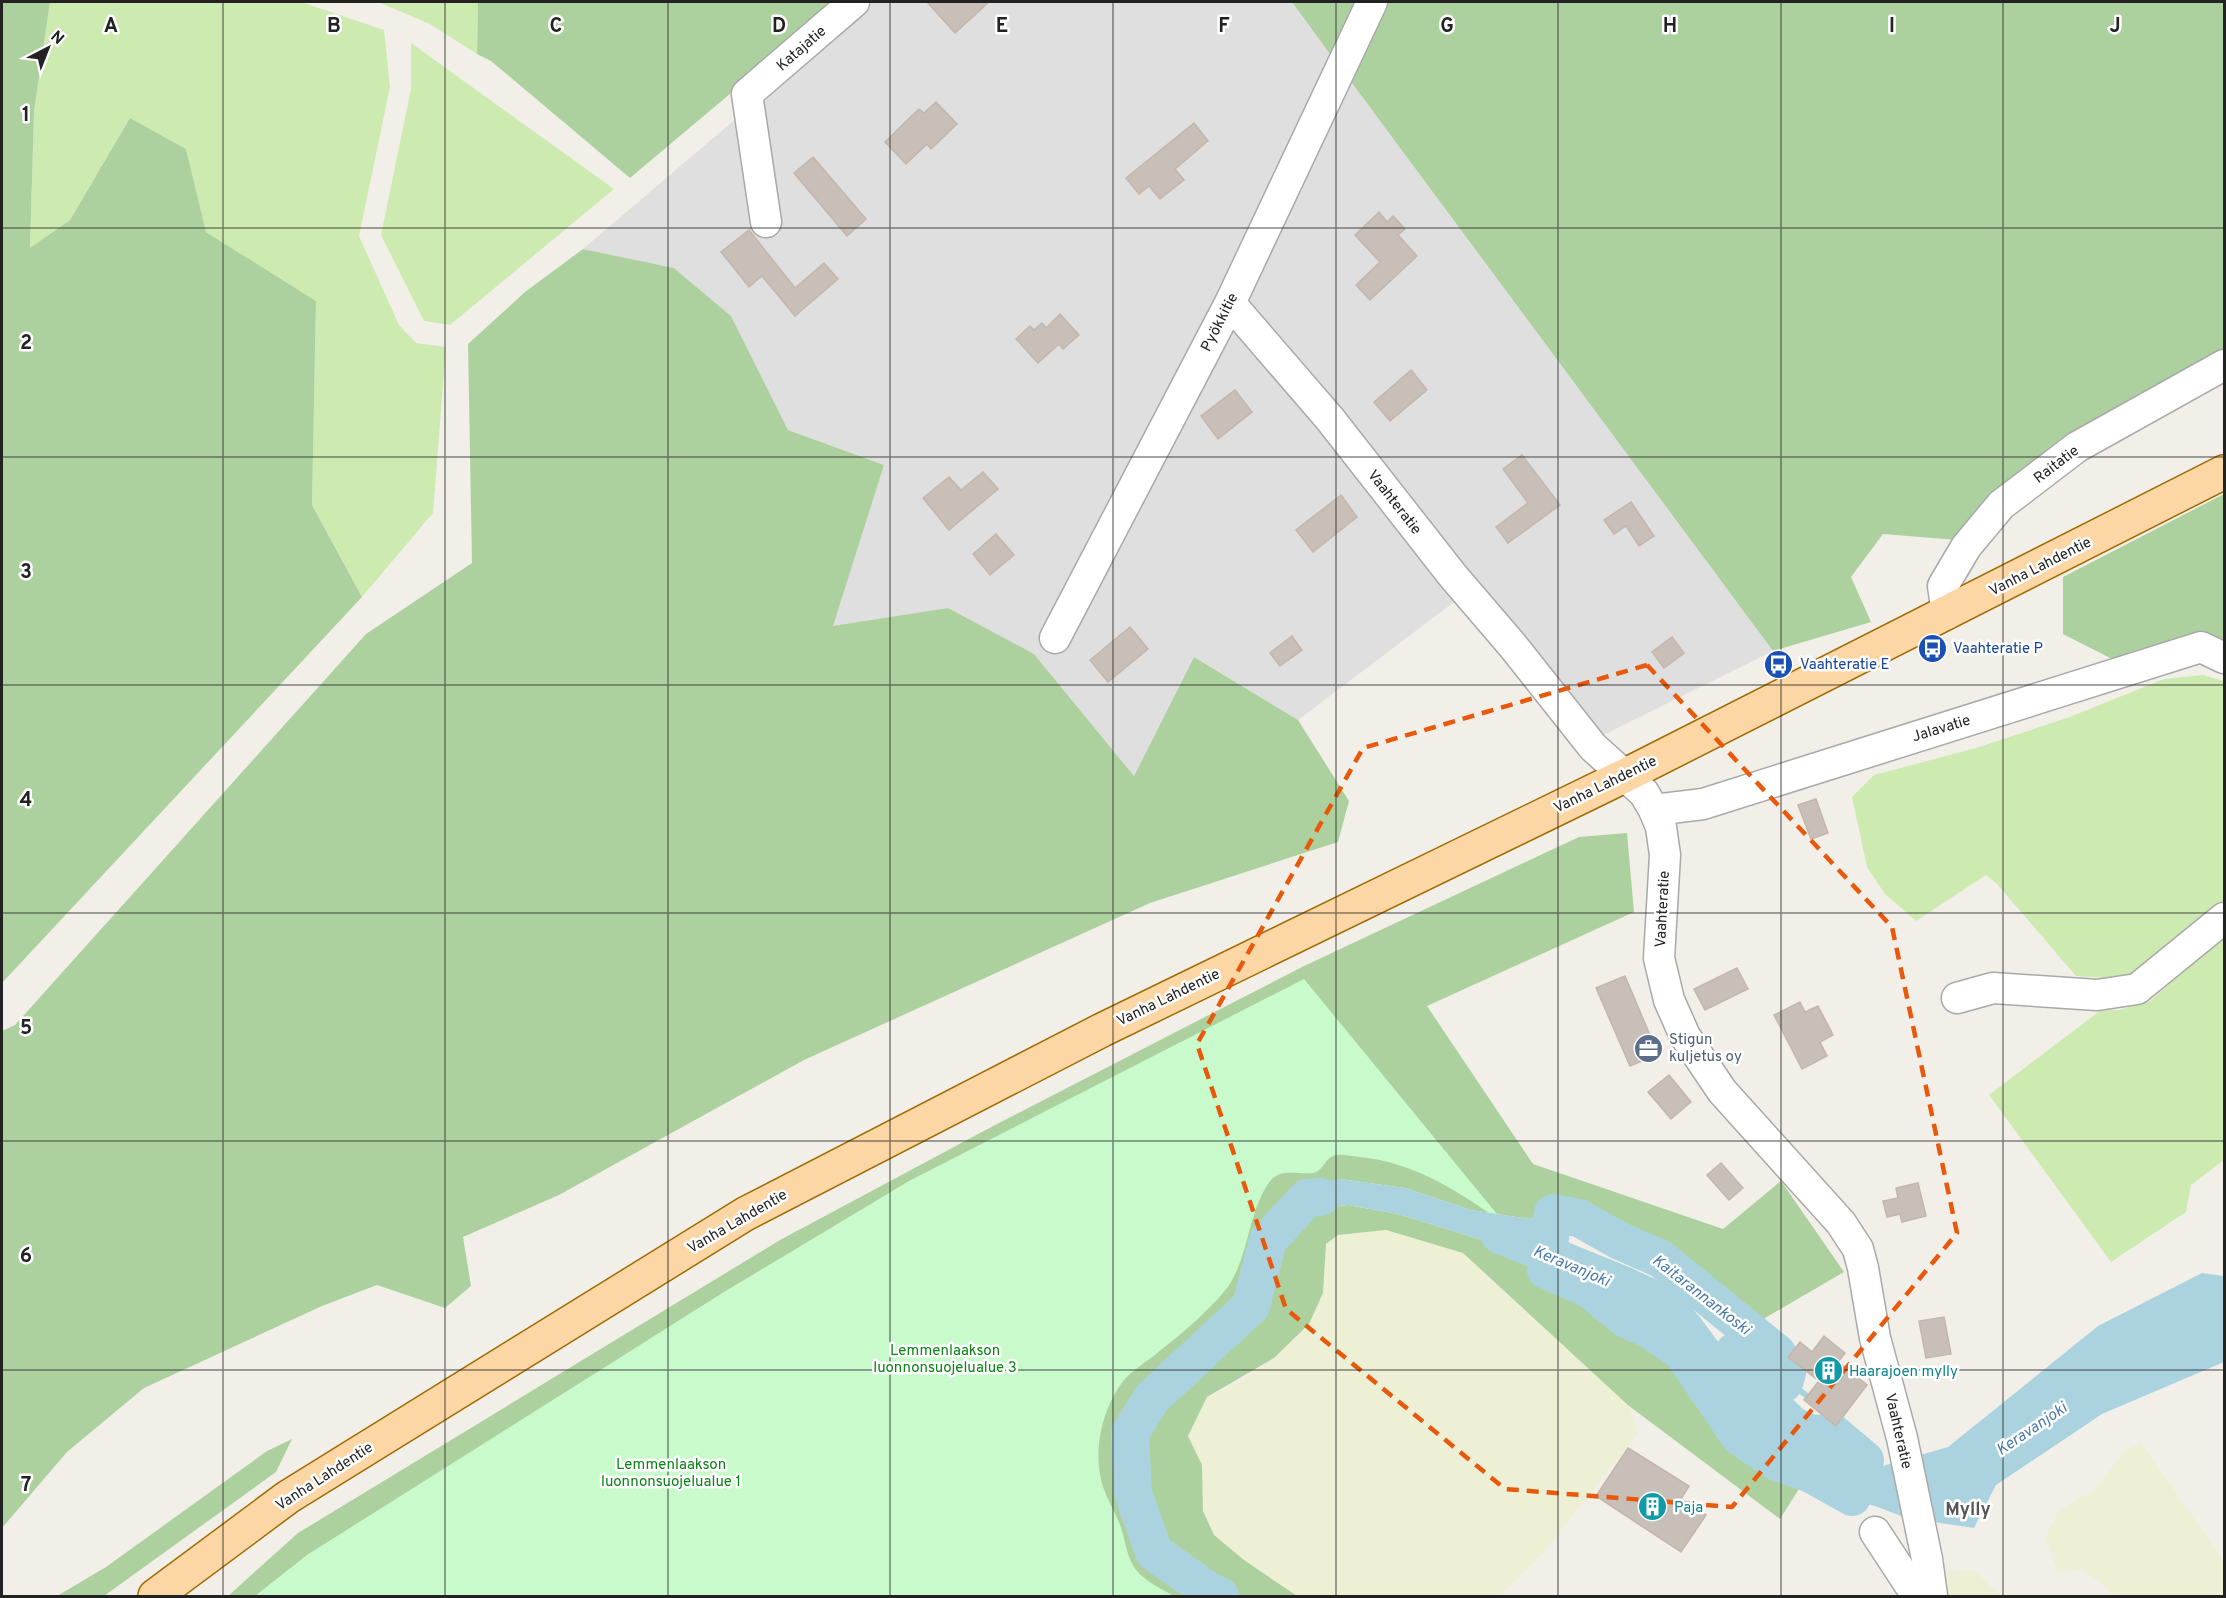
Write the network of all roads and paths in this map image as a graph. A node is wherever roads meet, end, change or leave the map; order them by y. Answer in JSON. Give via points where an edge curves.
{"nodes":[{"id":1,"x":854,"y":2,"type":"edge"},
{"id":2,"x":1372,"y":2,"type":"edge"},
{"id":3,"x":766,"y":222,"type":"dead end"},
{"id":4,"x":1230,"y":303,"type":"junction"},
{"id":5,"x":2224,"y":365,"type":"edge"},
{"id":6,"x":2224,"y":472,"type":"edge"},
{"id":7,"x":1947,"y":614,"type":"junction"},
{"id":8,"x":1055,"y":638,"type":"dead end"},
{"id":9,"x":2224,"y":658,"type":"edge"},
{"id":10,"x":1624,"y":776,"type":"junction"},
{"id":11,"x":1654,"y":810,"type":"junction"},
{"id":12,"x":2224,"y":918,"type":"edge"},
{"id":13,"x":1957,"y":998,"type":"dead end"},
{"id":14,"x":1875,"y":1532,"type":"dead end"},
{"id":15,"x":155,"y":1596,"type":"edge"},
{"id":16,"x":1917,"y":1596,"type":"edge"},
{"id":17,"x":1932,"y":1596,"type":"edge"}],
"edges":[{"from":1,"to":3,"type":"street","name":"Katajatie","via":[[747,94]]},
{"from":2,"to":4,"type":"street","name":"Pyökkitie"},
{"from":4,"to":8,"type":"street","name":"Pyökkitie"},
{"from":4,"to":10,"type":"street","name":"Vaahteratie","via":[[1330,419],[1452,576],[1593,747]]},
{"from":5,"to":7,"type":"street","name":"Raitatie","via":[[2077,447],[2001,505],[1966,546],[1943,586]]},
{"from":6,"to":7,"type":"main road","name":"Vanha Lahdentie"},
{"from":7,"to":10,"type":"main road","name":"Vanha Lahdentie"},
{"from":9,"to":11,"type":"street","name":"Jalavatie","via":[[2201,647],[1703,804]]},
{"from":10,"to":11,"type":"street","name":"Vaahteratie","via":[[1644,793]]},
{"from":10,"to":15,"type":"main road","name":"Vanha Lahdentie","via":[[1102,1030],[745,1214],[288,1497]]},
{"from":11,"to":17,"type":"street","name":"Vaahteratie","via":[[1665,855],[1659,958],[1669,1000],[1685,1036],[1722,1091],[1841,1223],[1858,1249],[1875,1338],[1902,1438]]},
{"from":12,"to":13,"type":"street","via":[[2137,989],[2097,995],[1994,988]]},
{"from":14,"to":16,"type":"street"}]}
